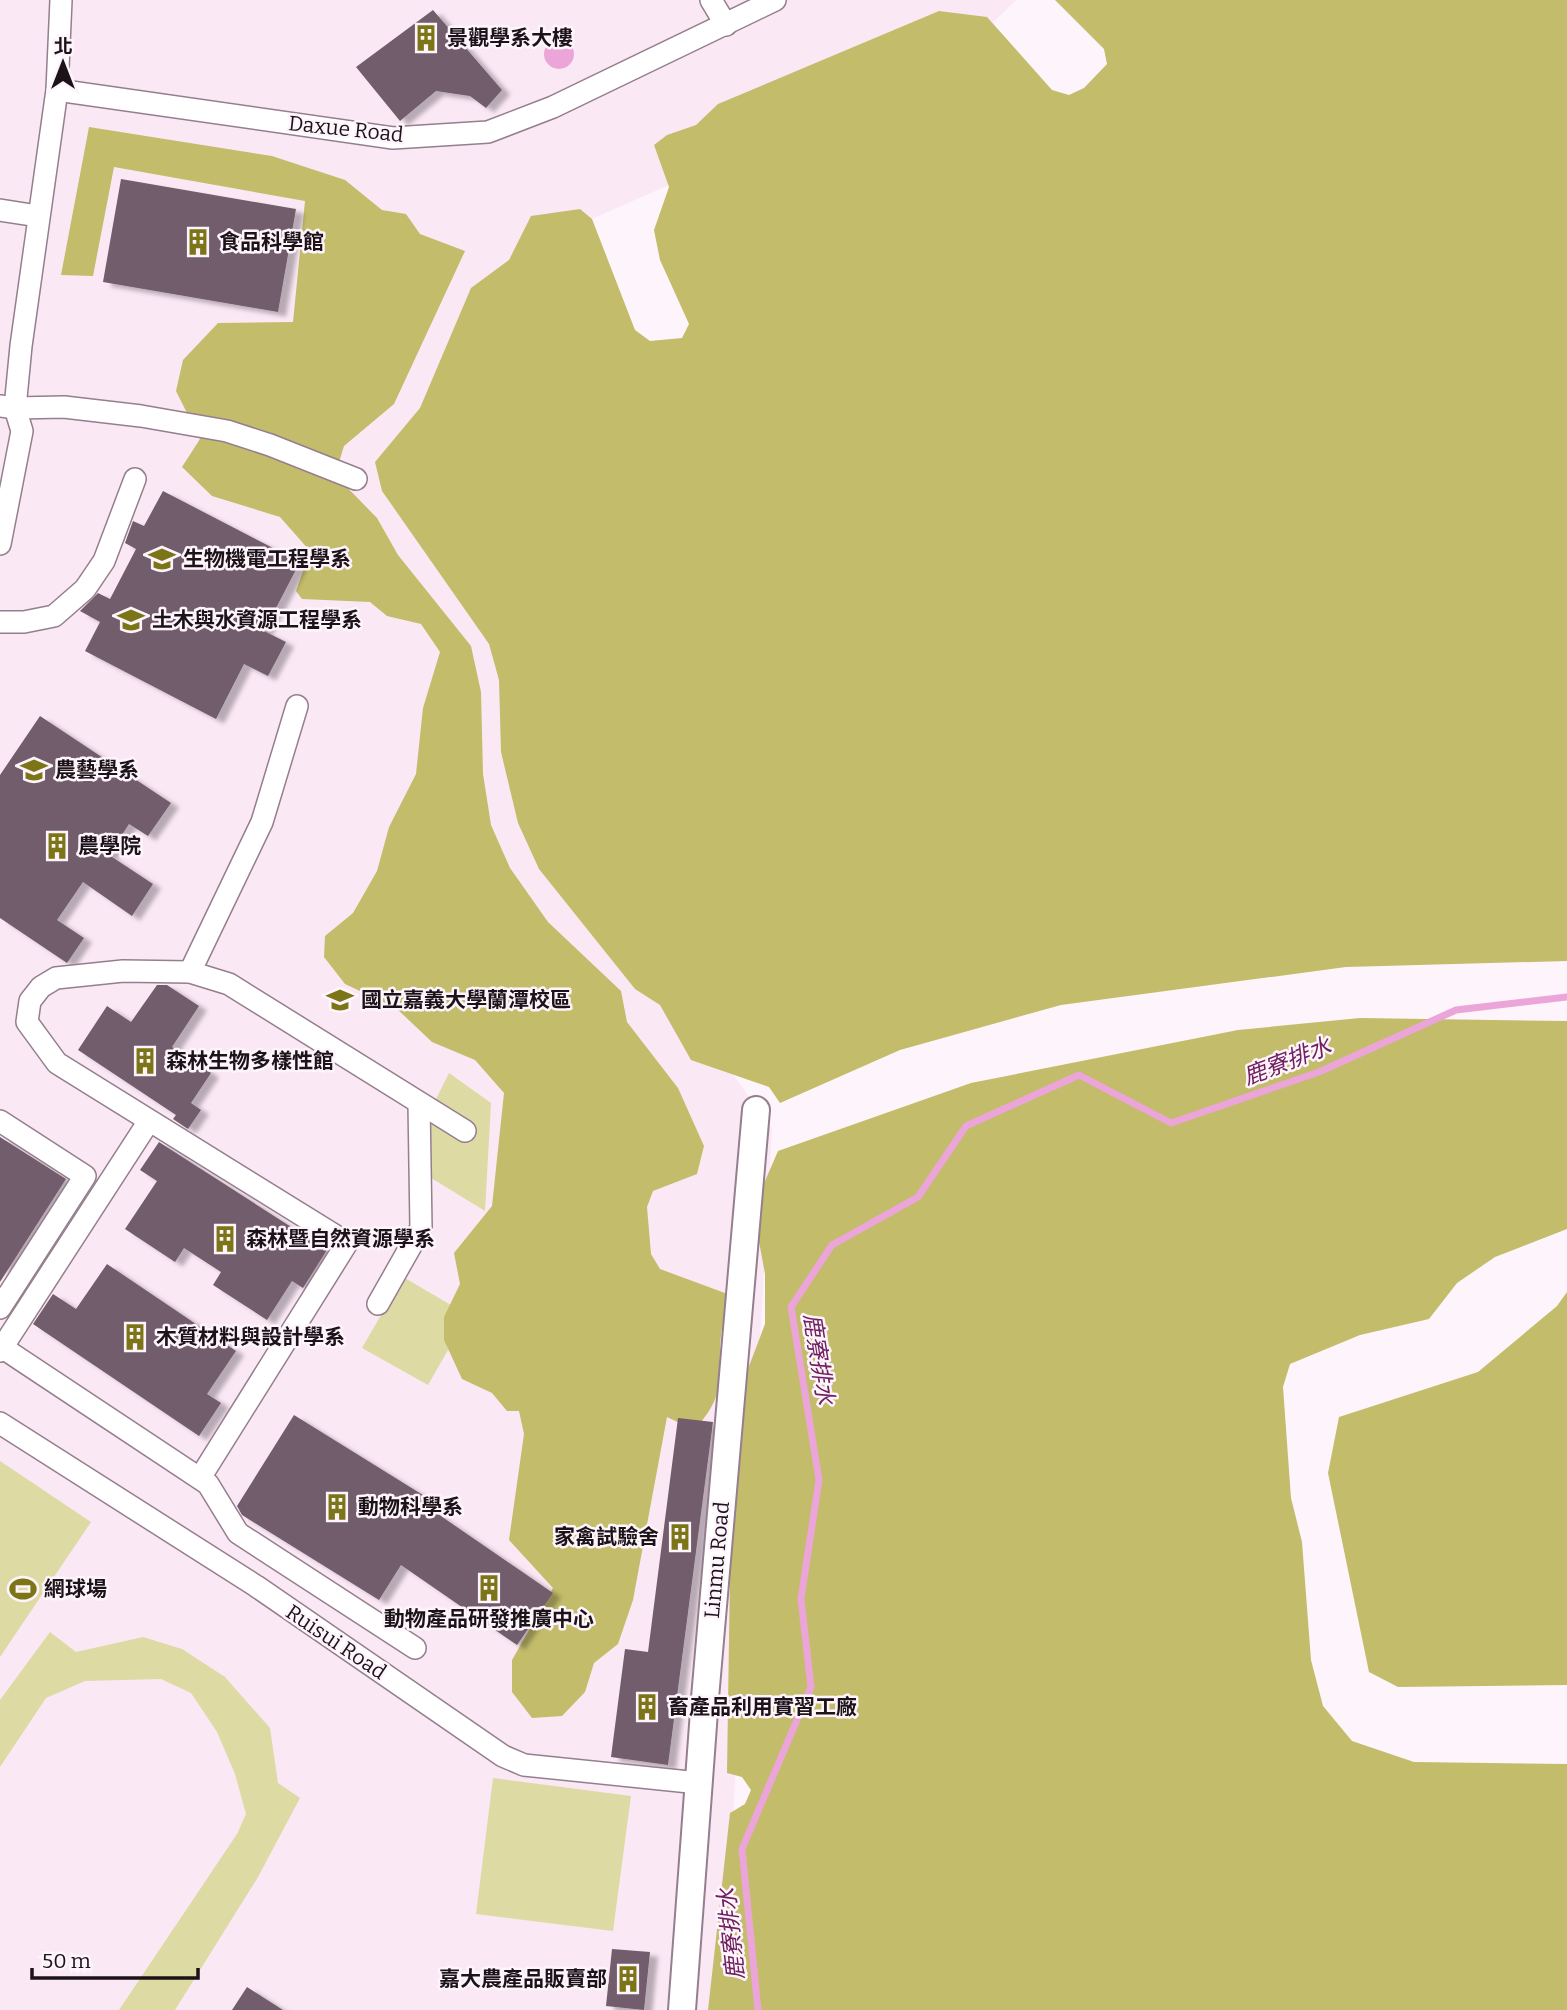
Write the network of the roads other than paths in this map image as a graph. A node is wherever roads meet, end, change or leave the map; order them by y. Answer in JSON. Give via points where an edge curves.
{"nodes":[{"id":1,"x":61,"y":0,"type":"edge"},
{"id":2,"x":711,"y":0,"type":"edge"},
{"id":3,"x":775,"y":0,"type":"edge"},
{"id":4,"x":726,"y":25,"type":"junction"},
{"id":5,"x":57,"y":90,"type":"junction"},
{"id":6,"x":0,"y":210,"type":"edge"},
{"id":7,"x":38,"y":216,"type":"junction"},
{"id":8,"x":8,"y":407,"type":"edge"},
{"id":9,"x":0,"y":426,"type":"edge"},
{"id":10,"x":135,"y":480,"type":"dead end"},
{"id":11,"x":356,"y":480,"type":"dead end"},
{"id":12,"x":0,"y":544,"type":"edge"},
{"id":13,"x":0,"y":622,"type":"edge"},
{"id":14,"x":297,"y":706,"type":"dead end"},
{"id":15,"x":190,"y":972,"type":"junction"},
{"id":16,"x":419,"y":1103,"type":"junction"},
{"id":17,"x":756,"y":1110,"type":"dead end"},
{"id":18,"x":0,"y":1121,"type":"edge"},
{"id":19,"x":149,"y":1121,"type":"junction"},
{"id":20,"x":465,"y":1131,"type":"dead end"},
{"id":21,"x":378,"y":1304,"type":"dead end"},
{"id":22,"x":0,"y":1308,"type":"edge"},
{"id":23,"x":1,"y":1348,"type":"edge"},
{"id":24,"x":0,"y":1423,"type":"edge"},
{"id":25,"x":200,"y":1478,"type":"junction"},
{"id":26,"x":415,"y":1648,"type":"dead end"},
{"id":27,"x":699,"y":1783,"type":"junction"},
{"id":28,"x":682,"y":2010,"type":"edge"}],
"edges":[{"from":1,"to":5,"type":"street"},
{"from":2,"to":4,"type":"street"},
{"from":3,"to":4,"type":"street","name":"Daxue Road"},
{"from":4,"to":5,"type":"street","name":"Daxue Road","via":[[553,107],[488,132],[393,138]]},
{"from":5,"to":7,"type":"street"},
{"from":6,"to":7,"type":"street"},
{"from":7,"to":8,"type":"street"},
{"from":8,"to":9,"type":"street"},
{"from":8,"to":11,"type":"street","via":[[64,407],[227,431]]},
{"from":8,"to":12,"type":"street","via":[[22,430]]},
{"from":10,"to":13,"type":"street","via":[[104,561],[85,589],[54,616]]},
{"from":14,"to":15,"type":"street","via":[[262,822]]},
{"from":15,"to":16,"type":"street","via":[[229,984]]},
{"from":15,"to":19,"type":"street","via":[[123,971],[56,978],[30,1001],[27,1021],[57,1063]]},
{"from":16,"to":20,"type":"street"},
{"from":16,"to":21,"type":"street","via":[[421,1228]]},
{"from":17,"to":27,"type":"street","name":"Linmu Road"},
{"from":18,"to":22,"type":"street","via":[[85,1176]]},
{"from":19,"to":23,"type":"street"},
{"from":19,"to":25,"type":"street","via":[[347,1243]]},
{"from":23,"to":25,"type":"street"},
{"from":24,"to":27,"type":"street","name":"Ruisui Road","via":[[256,1587],[503,1756],[524,1765]]},
{"from":25,"to":26,"type":"street","via":[[239,1533]]},
{"from":27,"to":28,"type":"street","name":"Linmu Road"}]}
